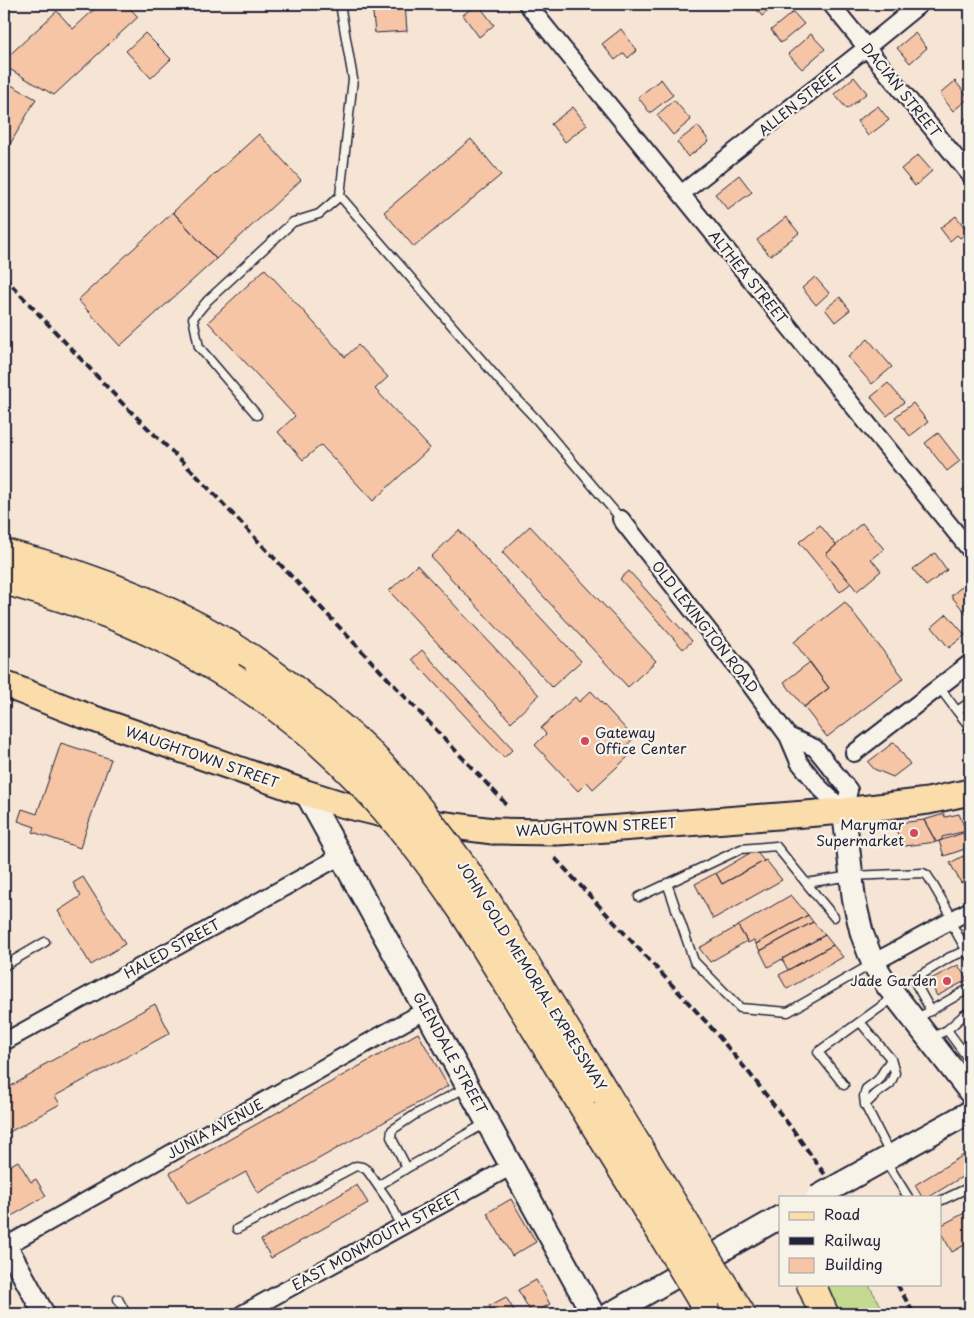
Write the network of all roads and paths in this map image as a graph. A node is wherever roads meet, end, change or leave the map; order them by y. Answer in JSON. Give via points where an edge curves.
{"nodes":[{"id":1,"x":340,"y":4,"type":"edge"},
{"id":2,"x":527,"y":4,"type":"edge"},
{"id":3,"x":831,"y":4,"type":"edge"},
{"id":4,"x":920,"y":4,"type":"edge"},
{"id":5,"x":866,"y":48,"type":"junction"},
{"id":6,"x":970,"y":176,"type":"edge"},
{"id":7,"x":681,"y":194,"type":"junction"},
{"id":8,"x":340,"y":196,"type":"junction"},
{"id":9,"x":257,"y":415,"type":"dead end"},
{"id":10,"x":621,"y":519,"type":"joint"},
{"id":11,"x":970,"y":550,"type":"edge"},
{"id":12,"x":4,"y":553,"type":"edge"},
{"id":13,"x":4,"y":580,"type":"edge"},
{"id":14,"x":970,"y":663,"type":"edge"},
{"id":15,"x":4,"y":684,"type":"edge"},
{"id":16,"x":939,"y":687,"type":"junction"},
{"id":17,"x":970,"y":702,"type":"edge"},
{"id":18,"x":957,"y":711,"type":"junction"},
{"id":19,"x":970,"y":727,"type":"edge"},
{"id":20,"x":854,"y":753,"type":"dead end"},
{"id":21,"x":970,"y":792,"type":"edge"},
{"id":22,"x":306,"y":793,"type":"junction"},
{"id":23,"x":844,"y":811,"type":"junction"},
{"id":24,"x":341,"y":856,"type":"junction"},
{"id":25,"x":851,"y":876,"type":"junction"},
{"id":26,"x":667,"y":883,"type":"junction"},
{"id":27,"x":806,"y":883,"type":"junction"},
{"id":28,"x":639,"y":897,"type":"dead end"},
{"id":29,"x":970,"y":910,"type":"edge"},
{"id":30,"x":834,"y":917,"type":"dead end"},
{"id":31,"x":951,"y":920,"type":"junction"},
{"id":32,"x":46,"y":942,"type":"dead end"},
{"id":33,"x":968,"y":954,"type":"edge"},
{"id":34,"x":873,"y":963,"type":"junction"},
{"id":35,"x":4,"y":966,"type":"edge"},
{"id":36,"x":970,"y":988,"type":"edge"},
{"id":37,"x":896,"y":997,"type":"junction"},
{"id":38,"x":426,"y":1010,"type":"junction"},
{"id":39,"x":970,"y":1012,"type":"edge"},
{"id":40,"x":922,"y":1016,"type":"junction"},
{"id":41,"x":860,"y":1022,"type":"junction"},
{"id":42,"x":938,"y":1035,"type":"junction"},
{"id":43,"x":4,"y":1042,"type":"edge"},
{"id":44,"x":891,"y":1059,"type":"junction"},
{"id":45,"x":966,"y":1077,"type":"edge"},
{"id":46,"x":844,"y":1085,"type":"dead end"},
{"id":47,"x":468,"y":1086,"type":"junction"},
{"id":48,"x":865,"y":1105,"type":"junction"},
{"id":49,"x":970,"y":1112,"type":"edge"},
{"id":50,"x":488,"y":1122,"type":"junction"},
{"id":51,"x":888,"y":1158,"type":"junction"},
{"id":52,"x":512,"y":1166,"type":"junction"},
{"id":53,"x":407,"y":1168,"type":"junction"},
{"id":54,"x":378,"y":1186,"type":"junction"},
{"id":55,"x":970,"y":1187,"type":"edge"},
{"id":56,"x":819,"y":1196,"type":"edge"},
{"id":57,"x":907,"y":1196,"type":"edge"},
{"id":58,"x":942,"y":1200,"type":"edge"},
{"id":59,"x":779,"y":1218,"type":"edge"},
{"id":60,"x":402,"y":1227,"type":"junction"},
{"id":61,"x":237,"y":1229,"type":"dead end"},
{"id":62,"x":675,"y":1231,"type":"junction"},
{"id":63,"x":5,"y":1245,"type":"edge"},
{"id":64,"x":812,"y":1286,"type":"edge"},
{"id":65,"x":118,"y":1299,"type":"dead end"},
{"id":66,"x":714,"y":1303,"type":"edge"},
{"id":67,"x":44,"y":1314,"type":"edge"},
{"id":68,"x":126,"y":1314,"type":"edge"},
{"id":69,"x":242,"y":1314,"type":"edge"},
{"id":70,"x":593,"y":1314,"type":"edge"},
{"id":71,"x":610,"y":1314,"type":"edge"},
{"id":72,"x":741,"y":1314,"type":"edge"},
{"id":73,"x":824,"y":1314,"type":"edge"}],
"edges":[{"from":1,"to":8,"type":"lane","via":[[353,79]]},
{"from":2,"to":7,"type":"street","name":"ALTHEA STREET"},
{"from":3,"to":5,"type":"street","name":"DACIAN STREET"},
{"from":4,"to":5,"type":"street","name":"ALLEN STREET"},
{"from":5,"to":6,"type":"street","name":"DACIAN STREET"},
{"from":5,"to":7,"type":"street","name":"ALLEN STREET"},
{"from":7,"to":11,"type":"street","name":"ALTHEA STREET"},
{"from":8,"to":9,"type":"lane","via":[[319,214],[293,222],[208,300],[193,318],[199,347]]},
{"from":8,"to":10,"type":"lane"},
{"from":10,"to":23,"type":"street","name":"OLD LEXINGTON ROAD","via":[[788,736],[798,762]]},
{"from":12,"to":62,"type":"highway","name":"JOHN GOLD MEMORIAL EXPRESSWAY","bridge":true,"via":[[118,590],[190,623],[259,664],[368,752],[418,806],[506,930],[607,1096]]},
{"from":13,"to":62,"type":"highway","name":"JOHN GOLD MEMORIAL EXPRESSWAY","bridge":true,"via":[[109,614],[178,646],[231,677],[287,716],[350,771],[398,823],[442,881],[580,1101]]},
{"from":14,"to":16,"type":"street"},
{"from":15,"to":22,"type":"main road","name":"WAUGHTOWN STREET"},
{"from":16,"to":18,"type":"lane"},
{"from":16,"to":20,"type":"street"},
{"from":17,"to":18,"type":"lane"},
{"from":18,"to":19,"type":"lane"},
{"from":21,"to":23,"type":"main road","name":"WAUGHTOWN STREET","via":[[928,801]]},
{"from":22,"to":23,"type":"main road","name":"WAUGHTOWN STREET","bridge":true,"via":[[408,820],[493,831],[594,830]]},
{"from":22,"to":24,"type":"main road","name":"GLENDALE STREET"},
{"from":23,"to":25,"type":"main road"},
{"from":24,"to":38,"type":"main road","name":"GLENDALE STREET"},
{"from":24,"to":43,"type":"street","name":"HALED STREET"},
{"from":25,"to":27,"type":"lane"},
{"from":25,"to":31,"type":"lane","via":[[923,873]]},
{"from":25,"to":34,"type":"main road","via":[[857,917]]},
{"from":26,"to":27,"type":"lane","via":[[741,849],[776,846]]},
{"from":26,"to":28,"type":"lane"},
{"from":26,"to":34,"type":"lane","via":[[694,961],[740,1008],[788,1012]]},
{"from":27,"to":30,"type":"lane"},
{"from":29,"to":31,"type":"street"},
{"from":31,"to":33,"type":"lane"},
{"from":31,"to":34,"type":"street"},
{"from":32,"to":35,"type":"lane"},
{"from":33,"to":40,"type":"lane","via":[[950,957],[914,979]]},
{"from":34,"to":37,"type":"main road"},
{"from":36,"to":40,"type":"lane"},
{"from":37,"to":40,"type":"main road"},
{"from":37,"to":41,"type":"lane"},
{"from":38,"to":47,"type":"main road","name":"GLENDALE STREET"},
{"from":38,"to":63,"type":"street","name":"JUNIA AVENUE"},
{"from":39,"to":42,"type":"lane"},
{"from":40,"to":42,"type":"main road"},
{"from":41,"to":44,"type":"lane"},
{"from":41,"to":46,"type":"lane","via":[[818,1052]]},
{"from":42,"to":45,"type":"main road"},
{"from":44,"to":48,"type":"lane","via":[[878,1080],[866,1089]]},
{"from":44,"to":48,"type":"lane","via":[[895,1072],[890,1084]]},
{"from":47,"to":50,"type":"main road","name":"GLENDALE STREET"},
{"from":47,"to":53,"type":"lane","via":[[392,1130],[391,1137]]},
{"from":48,"to":51,"type":"lane"},
{"from":49,"to":51,"type":"main road"},
{"from":50,"to":52,"type":"main road","name":"GLENDALE STREET"},
{"from":50,"to":53,"type":"lane"},
{"from":51,"to":56,"type":"main road","bridge":true},
{"from":51,"to":57,"type":"lane"},
{"from":52,"to":60,"type":"street","name":"EAST MONMOUTH STREET"},
{"from":52,"to":70,"type":"main road","name":"GLENDALE STREET"},
{"from":53,"to":54,"type":"lane"},
{"from":54,"to":60,"type":"lane"},
{"from":54,"to":61,"type":"lane","via":[[367,1170],[356,1166]]},
{"from":55,"to":58,"type":"lane"},
{"from":59,"to":71,"type":"main road"},
{"from":60,"to":69,"type":"street","name":"EAST MONMOUTH STREET"},
{"from":62,"to":66,"type":"highway","name":"JOHN GOLD MEMORIAL EXPRESSWAY","bridge":true},
{"from":63,"to":67,"type":"street"},
{"from":64,"to":73,"type":"highway"},
{"from":65,"to":68,"type":"lane"},
{"from":66,"to":72,"type":"highway","name":"JOHN GOLD MEMORIAL EXPRESSWAY"}]}
